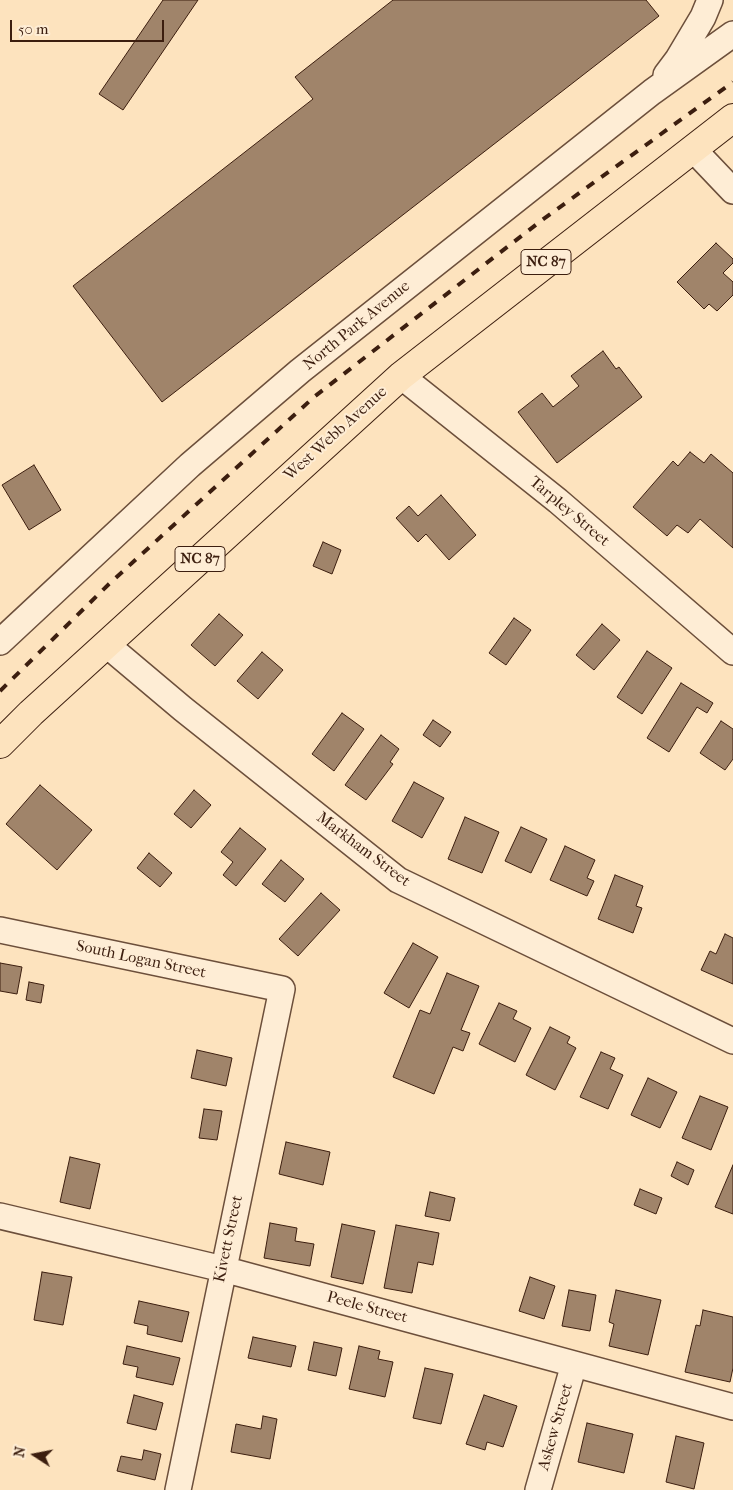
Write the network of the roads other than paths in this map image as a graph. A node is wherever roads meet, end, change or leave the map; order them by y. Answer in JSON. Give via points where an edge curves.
{"nodes":[{"id":1,"x":710,"y":0,"type":"edge"},
{"id":2,"x":733,"y":34,"type":"edge"},
{"id":3,"x":652,"y":92,"type":"junction"},
{"id":4,"x":733,"y":118,"type":"edge"},
{"id":5,"x":733,"y":126,"type":"edge"},
{"id":6,"x":693,"y":149,"type":"junction"},
{"id":7,"x":733,"y":191,"type":"edge"},
{"id":8,"x":401,"y":376,"type":"junction"},
{"id":9,"x":0,"y":642,"type":"edge"},
{"id":10,"x":107,"y":645,"type":"junction"},
{"id":11,"x":733,"y":652,"type":"edge"},
{"id":12,"x":0,"y":744,"type":"edge"},
{"id":13,"x":0,"y":930,"type":"edge"},
{"id":14,"x":282,"y":989,"type":"joint"},
{"id":15,"x":733,"y":1040,"type":"edge"},
{"id":16,"x":0,"y":1216,"type":"edge"},
{"id":17,"x":223,"y":1270,"type":"junction"},
{"id":18,"x":574,"y":1364,"type":"junction"},
{"id":19,"x":733,"y":1407,"type":"edge"},
{"id":20,"x":178,"y":1490,"type":"edge"},
{"id":21,"x":538,"y":1490,"type":"edge"}],
"edges":[{"from":1,"to":3,"type":"street","via":[[678,59]]},
{"from":2,"to":3,"type":"street","name":"North Park Avenue"},
{"from":3,"to":9,"type":"street","name":"North Park Avenue","via":[[300,371],[190,465]]},
{"from":4,"to":6,"type":"highway","name":"West Webb Avenue","number":"NC 87"},
{"from":5,"to":6,"type":"highway","name":"West Webb Avenue","number":"NC 87"},
{"from":6,"to":7,"type":"street"},
{"from":6,"to":8,"type":"highway","name":"West Webb Avenue","number":"NC 87"},
{"from":8,"to":10,"type":"highway","name":"West Webb Avenue","number":"NC 87"},
{"from":8,"to":11,"type":"street","name":"Tarpley Street","via":[[558,501]]},
{"from":10,"to":12,"type":"highway","name":"West Webb Avenue","number":"NC 87"},
{"from":10,"to":15,"type":"street","name":"Markham Street","via":[[398,880]]},
{"from":13,"to":14,"type":"street","name":"South Logan Street"},
{"from":14,"to":17,"type":"street","name":"Kivett Street"},
{"from":16,"to":17,"type":"street","name":"Peele Street"},
{"from":17,"to":18,"type":"street","name":"Peele Street"},
{"from":17,"to":20,"type":"street","name":"Kivett Street"},
{"from":18,"to":19,"type":"street","name":"Peele Street"},
{"from":18,"to":21,"type":"street","name":"Askew Street"}]}
